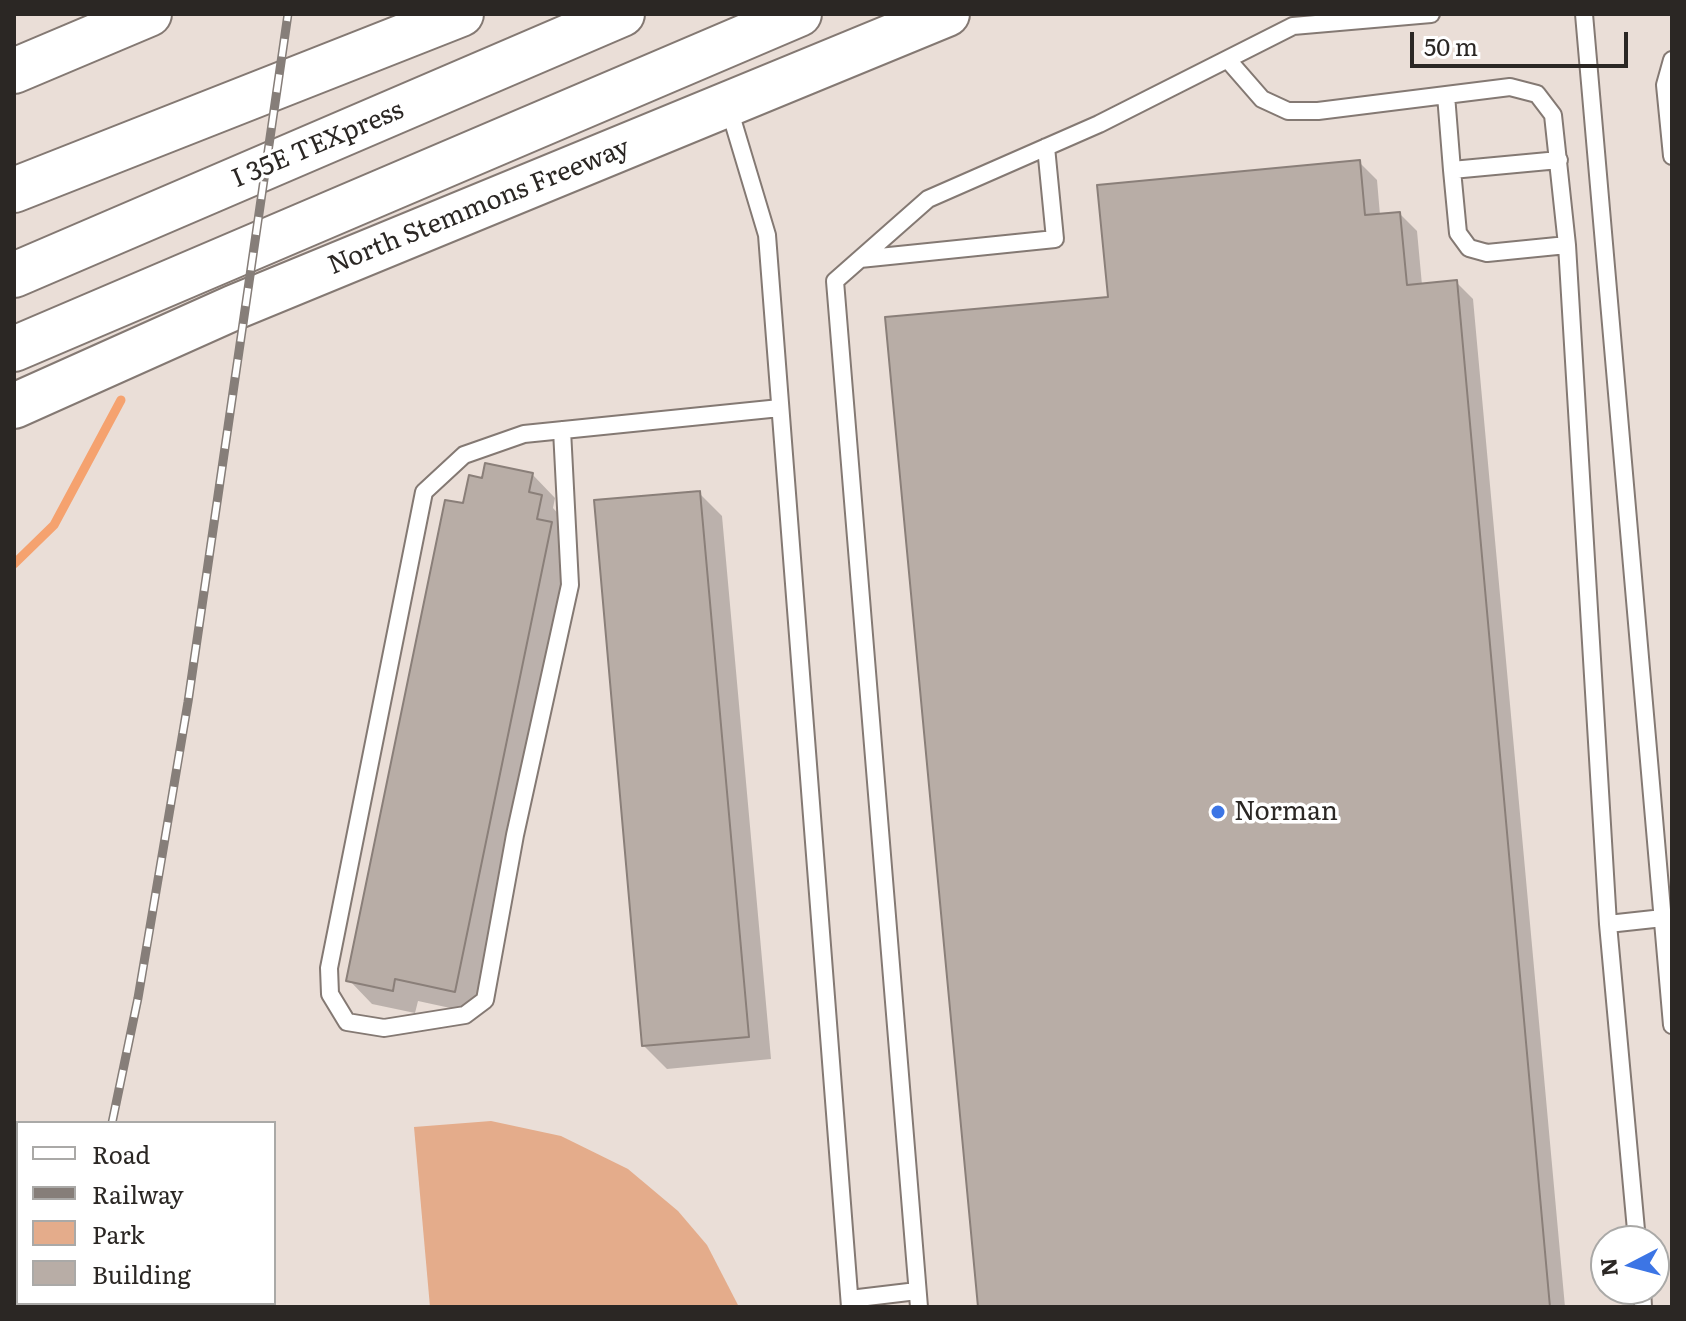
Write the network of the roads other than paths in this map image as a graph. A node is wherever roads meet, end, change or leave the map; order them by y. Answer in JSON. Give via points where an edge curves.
{"nodes":[{"id":1,"x":149,"y":14,"type":"edge"},
{"id":2,"x":461,"y":14,"type":"edge"},
{"id":3,"x":622,"y":14,"type":"edge"},
{"id":4,"x":799,"y":14,"type":"edge"},
{"id":5,"x":947,"y":14,"type":"edge"},
{"id":6,"x":1431,"y":14,"type":"edge"},
{"id":7,"x":1584,"y":14,"type":"edge"},
{"id":8,"x":1228,"y":60,"type":"junction"},
{"id":9,"x":1672,"y":60,"type":"edge"},
{"id":10,"x":14,"y":71,"type":"edge"},
{"id":11,"x":1446,"y":95,"type":"junction"},
{"id":12,"x":727,"y":104,"type":"junction"},
{"id":13,"x":1046,"y":147,"type":"junction"},
{"id":14,"x":1672,"y":156,"type":"edge"},
{"id":15,"x":1559,"y":160,"type":"junction"},
{"id":16,"x":1452,"y":170,"type":"junction"},
{"id":17,"x":14,"y":190,"type":"edge"},
{"id":18,"x":1567,"y":245,"type":"junction"},
{"id":19,"x":860,"y":259,"type":"junction"},
{"id":20,"x":14,"y":275,"type":"edge"},
{"id":21,"x":14,"y":349,"type":"edge"},
{"id":22,"x":14,"y":406,"type":"edge"},
{"id":23,"x":780,"y":408,"type":"junction"},
{"id":24,"x":562,"y":430,"type":"junction"},
{"id":25,"x":1663,"y":918,"type":"junction"},
{"id":26,"x":1608,"y":924,"type":"junction"},
{"id":27,"x":1672,"y":1025,"type":"edge"},
{"id":28,"x":1636,"y":1225,"type":"edge"},
{"id":29,"x":918,"y":1299,"type":"edge"},
{"id":30,"x":850,"y":1303,"type":"edge"}],
"edges":[{"from":1,"to":10,"type":"main road"},
{"from":2,"to":17,"type":"main road"},
{"from":3,"to":20,"type":"main road","name":"I 35E TEXpress"},
{"from":4,"to":21,"type":"main road","name":"North Stemmons Freeway"},
{"from":5,"to":12,"type":"main road","name":"North Stemmons Freeway"},
{"from":6,"to":8,"type":"lane","via":[[1293,26]]},
{"from":7,"to":25,"type":"lane"},
{"from":8,"to":11,"type":"lane","via":[[1262,99],[1288,111]]},
{"from":8,"to":13,"type":"lane"},
{"from":9,"to":14,"type":"lane","via":[[1665,85]]},
{"from":11,"to":15,"type":"lane","via":[[1510,87],[1537,94],[1553,115]]},
{"from":11,"to":16,"type":"lane"},
{"from":12,"to":22,"type":"main road","name":"North Stemmons Freeway","via":[[235,307]]},
{"from":12,"to":23,"type":"lane","via":[[767,235]]},
{"from":13,"to":19,"type":"lane","via":[[928,199]]},
{"from":13,"to":19,"type":"lane","via":[[1055,239]]},
{"from":15,"to":16,"type":"lane"},
{"from":15,"to":18,"type":"lane"},
{"from":16,"to":18,"type":"lane","via":[[1458,233],[1469,248],[1487,253]]},
{"from":18,"to":26,"type":"lane"},
{"from":19,"to":29,"type":"lane","via":[[835,281]]},
{"from":23,"to":24,"type":"lane"},
{"from":23,"to":30,"type":"lane"},
{"from":24,"to":24,"type":"lane","via":[[524,434],[464,455],[424,492],[329,968],[330,994],[347,1022],[384,1028],[465,1015],[485,1000],[570,585]]},
{"from":25,"to":26,"type":"lane"},
{"from":25,"to":27,"type":"lane"},
{"from":26,"to":28,"type":"lane"},
{"from":29,"to":30,"type":"lane"}]}
